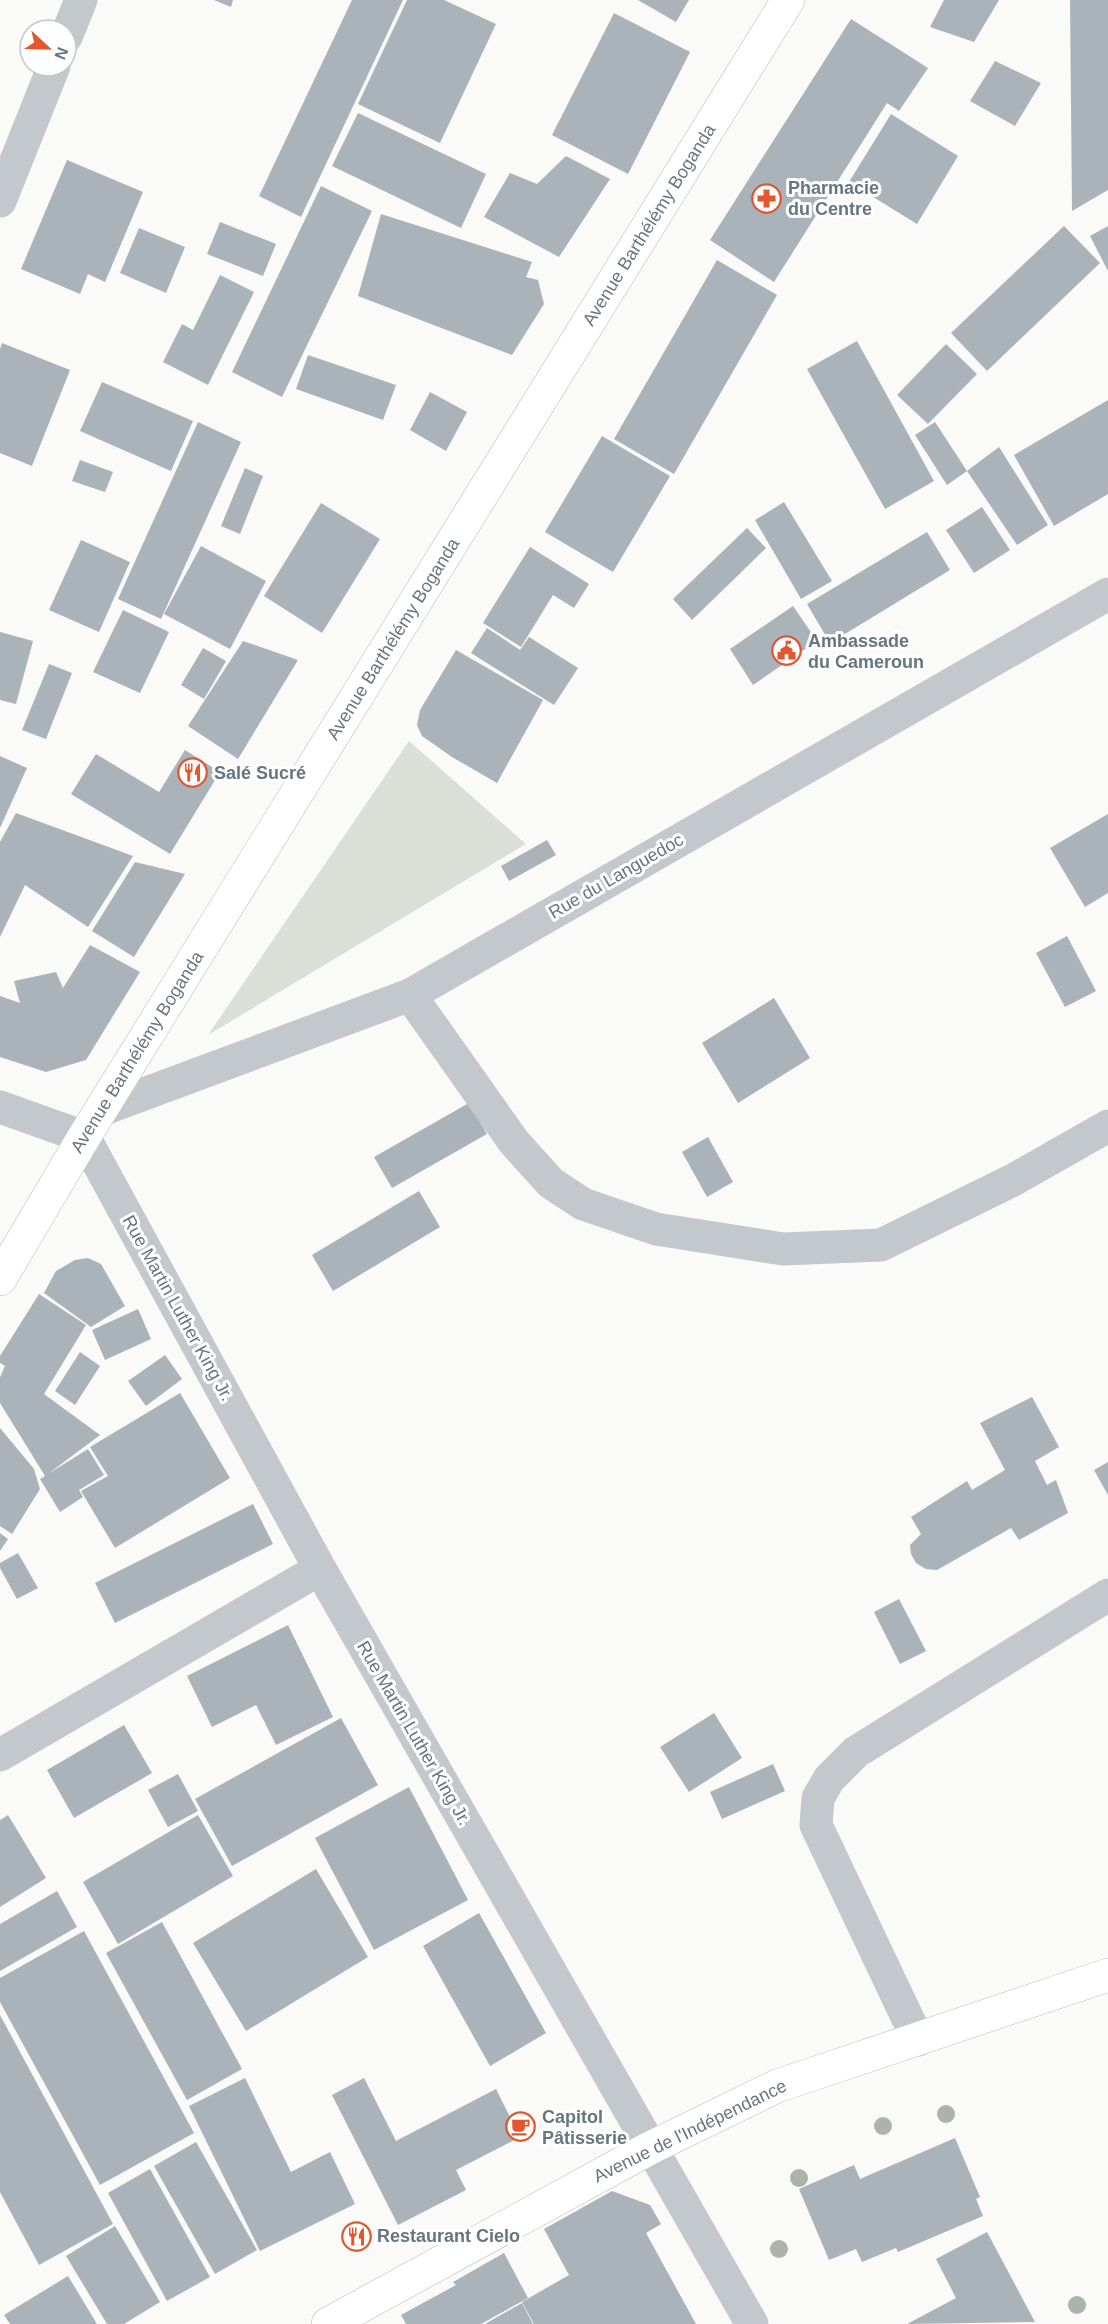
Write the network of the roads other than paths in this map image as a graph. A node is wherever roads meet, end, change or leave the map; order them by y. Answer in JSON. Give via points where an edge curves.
{"nodes":[{"id":1,"x":81,"y":0,"type":"edge"},
{"id":2,"x":788,"y":0,"type":"edge"},
{"id":3,"x":74,"y":18,"type":"edge"},
{"id":4,"x":49,"y":78,"type":"edge"},
{"id":5,"x":0,"y":201,"type":"edge"},
{"id":6,"x":1108,"y":594,"type":"edge"},
{"id":7,"x":410,"y":995,"type":"junction"},
{"id":8,"x":0,"y":1107,"type":"edge"},
{"id":9,"x":92,"y":1124,"type":"junction"},
{"id":10,"x":1108,"y":1126,"type":"edge"},
{"id":11,"x":0,"y":1279,"type":"edge"},
{"id":12,"x":320,"y":1569,"type":"junction"},
{"id":13,"x":1108,"y":1595,"type":"edge"},
{"id":14,"x":0,"y":1755,"type":"edge"},
{"id":15,"x":1108,"y":1975,"type":"edge"},
{"id":16,"x":918,"y":2040,"type":"junction"},
{"id":17,"x":650,"y":2148,"type":"junction"},
{"id":18,"x":328,"y":2324,"type":"edge"},
{"id":19,"x":752,"y":2324,"type":"edge"}],
"edges":[{"from":1,"to":3,"type":"street"},
{"from":2,"to":9,"type":"main road","name":"Avenue Barthélémy Boganda"},
{"from":4,"to":5,"type":"street"},
{"from":6,"to":7,"type":"street","name":"Rue du Languedoc"},
{"from":7,"to":9,"type":"street","name":"Rue du Languedoc"},
{"from":7,"to":10,"type":"street","via":[[514,1142],[551,1183],[583,1204],[656,1229],[783,1249],[880,1245],[1015,1179]]},
{"from":8,"to":9,"type":"street"},
{"from":9,"to":11,"type":"main road","name":"Avenue Barthélémy Boganda"},
{"from":9,"to":12,"type":"street","name":"Rue Martin Luther King Jr."},
{"from":12,"to":14,"type":"street"},
{"from":12,"to":17,"type":"street","name":"Rue Martin Luther King Jr."},
{"from":13,"to":16,"type":"street","via":[[855,1752],[829,1779],[818,1798],[816,1825]]},
{"from":15,"to":16,"type":"main road","name":"Avenue de l'Indépendance"},
{"from":16,"to":17,"type":"main road","name":"Avenue de l'Indépendance","via":[[777,2086]]},
{"from":17,"to":18,"type":"main road","name":"Avenue de l'Indépendance"},
{"from":17,"to":19,"type":"street","name":"Rue Martin Luther King Jr."}]}
